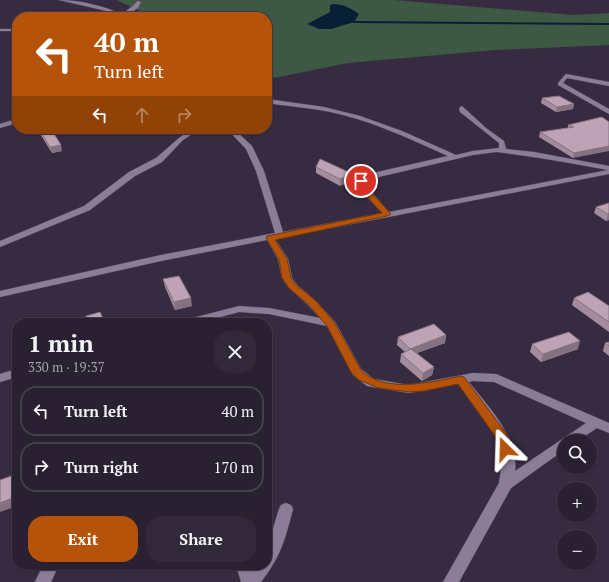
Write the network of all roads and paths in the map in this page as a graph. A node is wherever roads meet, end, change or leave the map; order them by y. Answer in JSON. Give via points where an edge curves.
{"nodes":[{"id":1,"x":62,"y":0,"type":"edge"},
{"id":2,"x":139,"y":2,"type":"dead end"},
{"id":3,"x":114,"y":12,"type":"edge"},
{"id":4,"x":128,"y":12,"type":"edge"},
{"id":5,"x":0,"y":30,"type":"edge"},
{"id":6,"x":12,"y":30,"type":"edge"},
{"id":7,"x":609,"y":84,"type":"edge"},
{"id":8,"x":272,"y":103,"type":"edge"},
{"id":9,"x":462,"y":108,"type":"dead end"},
{"id":10,"x":609,"y":112,"type":"edge"},
{"id":11,"x":12,"y":122,"type":"edge"},
{"id":12,"x":0,"y":126,"type":"edge"},
{"id":13,"x":188,"y":134,"type":"edge"},
{"id":14,"x":235,"y":134,"type":"edge"},
{"id":15,"x":503,"y":152,"type":"junction"},
{"id":16,"x":455,"y":157,"type":"junction"},
{"id":17,"x":609,"y":168,"type":"edge"},
{"id":18,"x":609,"y":172,"type":"edge"},
{"id":19,"x":387,"y":214,"type":"junction"},
{"id":20,"x":275,"y":237,"type":"junction"},
{"id":21,"x":0,"y":244,"type":"edge"},
{"id":22,"x":0,"y":294,"type":"edge"},
{"id":23,"x":203,"y":318,"type":"edge"},
{"id":24,"x":331,"y":324,"type":"junction"},
{"id":25,"x":12,"y":374,"type":"edge"},
{"id":26,"x":0,"y":378,"type":"edge"},
{"id":27,"x":461,"y":380,"type":"junction"},
{"id":28,"x":603,"y":425,"type":"edge"},
{"id":29,"x":583,"y":434,"type":"edge"},
{"id":30,"x":557,"y":448,"type":"edge"},
{"id":31,"x":506,"y":484,"type":"junction"},
{"id":32,"x":286,"y":509,"type":"dead end"},
{"id":33,"x":272,"y":553,"type":"edge"},
{"id":34,"x":49,"y":570,"type":"edge"},
{"id":35,"x":245,"y":570,"type":"edge"},
{"id":36,"x":261,"y":570,"type":"edge"},
{"id":37,"x":43,"y":582,"type":"edge"},
{"id":38,"x":249,"y":582,"type":"edge"},
{"id":39,"x":252,"y":582,"type":"edge"},
{"id":40,"x":451,"y":582,"type":"edge"}],
"edges":[{"from":1,"to":3,"type":"street"},
{"from":2,"to":4,"type":"street"},
{"from":5,"to":6,"type":"street"},
{"from":7,"to":10,"type":"street","via":[[566,76],[560,84],[596,102]]},
{"from":8,"to":16,"type":"street","via":[[358,117]]},
{"from":9,"to":15,"type":"street","via":[[462,111],[502,142]]},
{"from":11,"to":12,"type":"street"},
{"from":13,"to":21,"type":"street","via":[[159,160],[132,174],[87,208]]},
{"from":14,"to":20,"type":"street","via":[[249,148],[263,177]]},
{"from":15,"to":16,"type":"street","via":[[481,151]]},
{"from":15,"to":17,"type":"street","via":[[534,154]]},
{"from":16,"to":19,"type":"street","via":[[367,177],[361,181],[366,191]]},
{"from":18,"to":19,"type":"street"},
{"from":19,"to":20,"type":"street"},
{"from":20,"to":22,"type":"street","via":[[161,258]]},
{"from":20,"to":24,"type":"street","via":[[287,278]]},
{"from":23,"to":24,"type":"street","via":[[239,308],[270,311]]},
{"from":24,"to":27,"type":"street","via":[[357,372],[371,383],[409,389]]},
{"from":25,"to":26,"type":"street"},
{"from":27,"to":28,"type":"street","via":[[484,376],[496,378]]},
{"from":27,"to":31,"type":"street","via":[[502,436],[509,462]]},
{"from":28,"to":29,"type":"street"},
{"from":30,"to":31,"type":"street"},
{"from":31,"to":40,"type":"street"},
{"from":32,"to":33,"type":"street"},
{"from":34,"to":37,"type":"street"},
{"from":35,"to":38,"type":"street"},
{"from":36,"to":39,"type":"street"}]}
